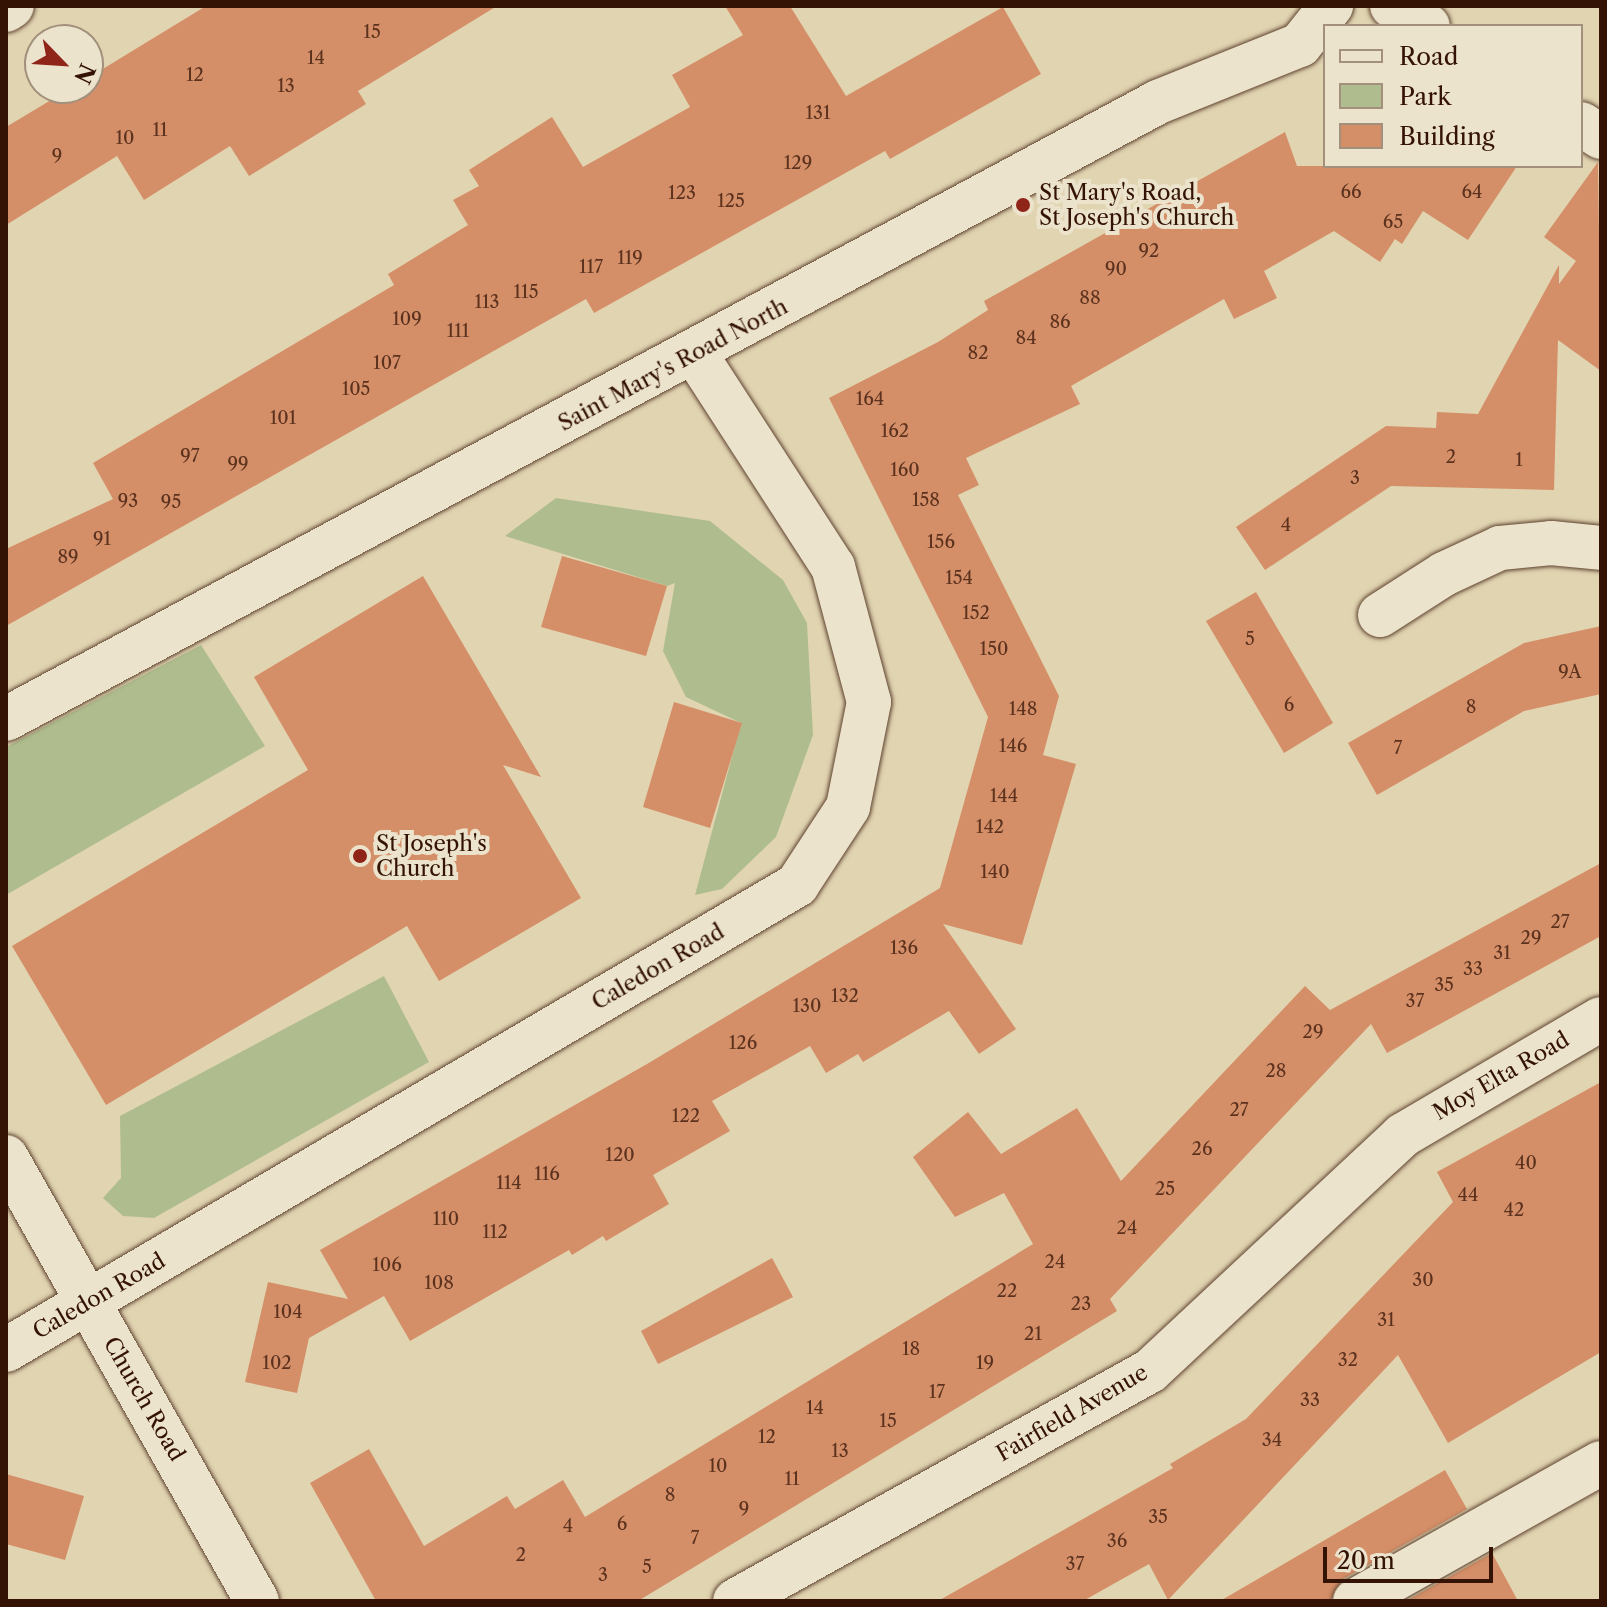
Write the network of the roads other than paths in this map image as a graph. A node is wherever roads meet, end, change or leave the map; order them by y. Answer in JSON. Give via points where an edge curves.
{"nodes":[{"id":1,"x":12,"y":6,"type":"edge"},
{"id":2,"x":1331,"y":6,"type":"edge"},
{"id":3,"x":1392,"y":6,"type":"edge"},
{"id":4,"x":6,"y":10,"type":"edge"},
{"id":5,"x":1424,"y":24,"type":"edge"},
{"id":6,"x":1583,"y":125,"type":"edge"},
{"id":7,"x":1601,"y":137,"type":"edge"},
{"id":8,"x":695,"y":354,"type":"junction"},
{"id":9,"x":1601,"y":548,"type":"edge"},
{"id":10,"x":1380,"y":615,"type":"dead end"},
{"id":11,"x":6,"y":719,"type":"edge"},
{"id":12,"x":1601,"y":1019,"type":"edge"},
{"id":13,"x":1403,"y":1135,"type":"joint"},
{"id":14,"x":6,"y":1157,"type":"edge"},
{"id":15,"x":89,"y":1302,"type":"junction"},
{"id":16,"x":6,"y":1350,"type":"edge"},
{"id":17,"x":1601,"y":1463,"type":"edge"},
{"id":18,"x":257,"y":1601,"type":"edge"},
{"id":19,"x":735,"y":1601,"type":"edge"},
{"id":20,"x":1355,"y":1601,"type":"edge"}],
"edges":[{"from":1,"to":4,"type":"street"},
{"from":2,"to":8,"type":"street","name":"Saint Mary's Road North","via":[[1300,45],[1158,102]]},
{"from":3,"to":5,"type":"street"},
{"from":6,"to":7,"type":"street"},
{"from":8,"to":11,"type":"street","name":"Saint Mary's Road North"},
{"from":8,"to":15,"type":"street","name":"Caledon Road","via":[[833,567],[869,702],[848,807],[797,885]]},
{"from":9,"to":10,"type":"street","via":[[1551,543],[1500,548],[1444,574]]},
{"from":12,"to":13,"type":"street","name":"Moy Elta Road"},
{"from":13,"to":19,"type":"street","name":"Fairfield Avenue","via":[[1150,1371]]},
{"from":14,"to":15,"type":"street","name":"Church Road"},
{"from":15,"to":16,"type":"street","name":"Caledon Road"},
{"from":15,"to":18,"type":"street","name":"Church Road"},
{"from":17,"to":20,"type":"street"}]}
